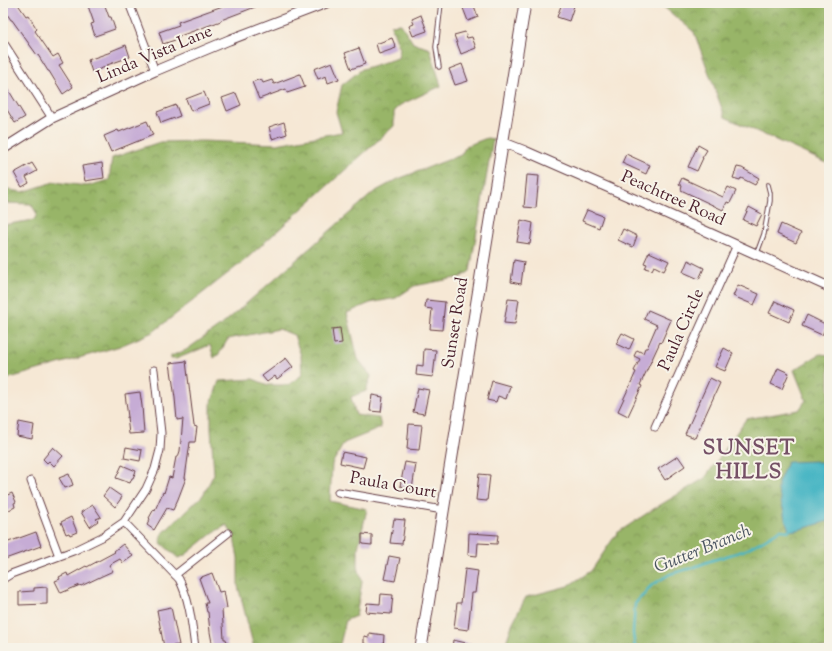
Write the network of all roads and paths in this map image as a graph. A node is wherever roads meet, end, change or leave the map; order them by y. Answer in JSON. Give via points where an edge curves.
{"nodes":[{"id":1,"x":128,"y":3,"type":"edge"},
{"id":2,"x":326,"y":3,"type":"edge"},
{"id":3,"x":441,"y":3,"type":"edge"},
{"id":4,"x":525,"y":3,"type":"edge"},
{"id":5,"x":3,"y":42,"type":"edge"},
{"id":6,"x":439,"y":67,"type":"dead end"},
{"id":7,"x":155,"y":71,"type":"junction"},
{"id":8,"x":52,"y":118,"type":"junction"},
{"id":9,"x":502,"y":142,"type":"junction"},
{"id":10,"x":3,"y":149,"type":"edge"},
{"id":11,"x":768,"y":185,"type":"dead end"},
{"id":12,"x":737,"y":245,"type":"junction"},
{"id":13,"x":757,"y":254,"type":"junction"},
{"id":14,"x":829,"y":287,"type":"edge"},
{"id":15,"x":154,"y":370,"type":"dead end"},
{"id":16,"x":655,"y":427,"type":"dead end"},
{"id":17,"x":31,"y":481,"type":"dead end"},
{"id":18,"x":338,"y":492,"type":"dead end"},
{"id":19,"x":443,"y":510,"type":"junction"},
{"id":20,"x":124,"y":522,"type":"junction"},
{"id":21,"x":228,"y":533,"type":"dead end"},
{"id":22,"x":59,"y":556,"type":"junction"},
{"id":23,"x":175,"y":575,"type":"junction"},
{"id":24,"x":3,"y":579,"type":"edge"},
{"id":25,"x":195,"y":648,"type":"edge"},
{"id":26,"x":421,"y":648,"type":"edge"}],
"edges":[{"from":1,"to":7,"type":"street"},
{"from":2,"to":7,"type":"street","name":"Linda Vista Lane"},
{"from":3,"to":6,"type":"lane","via":[[436,47]]},
{"from":4,"to":9,"type":"main road","name":"Sunset Road"},
{"from":5,"to":8,"type":"street"},
{"from":7,"to":8,"type":"street","name":"Linda Vista Lane"},
{"from":8,"to":10,"type":"street","name":"Linda Vista Lane"},
{"from":9,"to":12,"type":"street","name":"Peachtree Road"},
{"from":9,"to":19,"type":"main road","name":"Sunset Road"},
{"from":11,"to":13,"type":"lane","via":[[770,201],[764,234]]},
{"from":12,"to":13,"type":"street","name":"Peachtree Road"},
{"from":12,"to":16,"type":"street","name":"Paula Circle"},
{"from":13,"to":14,"type":"street","name":"Peachtree Road"},
{"from":15,"to":20,"type":"street","via":[[161,433],[160,450],[146,489]]},
{"from":17,"to":22,"type":"street"},
{"from":18,"to":19,"type":"street","name":"Paula Court"},
{"from":19,"to":26,"type":"main road","name":"Sunset Road"},
{"from":20,"to":22,"type":"street","via":[[102,537]]},
{"from":20,"to":23,"type":"street"},
{"from":21,"to":23,"type":"street"},
{"from":22,"to":24,"type":"street"},
{"from":23,"to":25,"type":"street","via":[[184,589]]}]}
